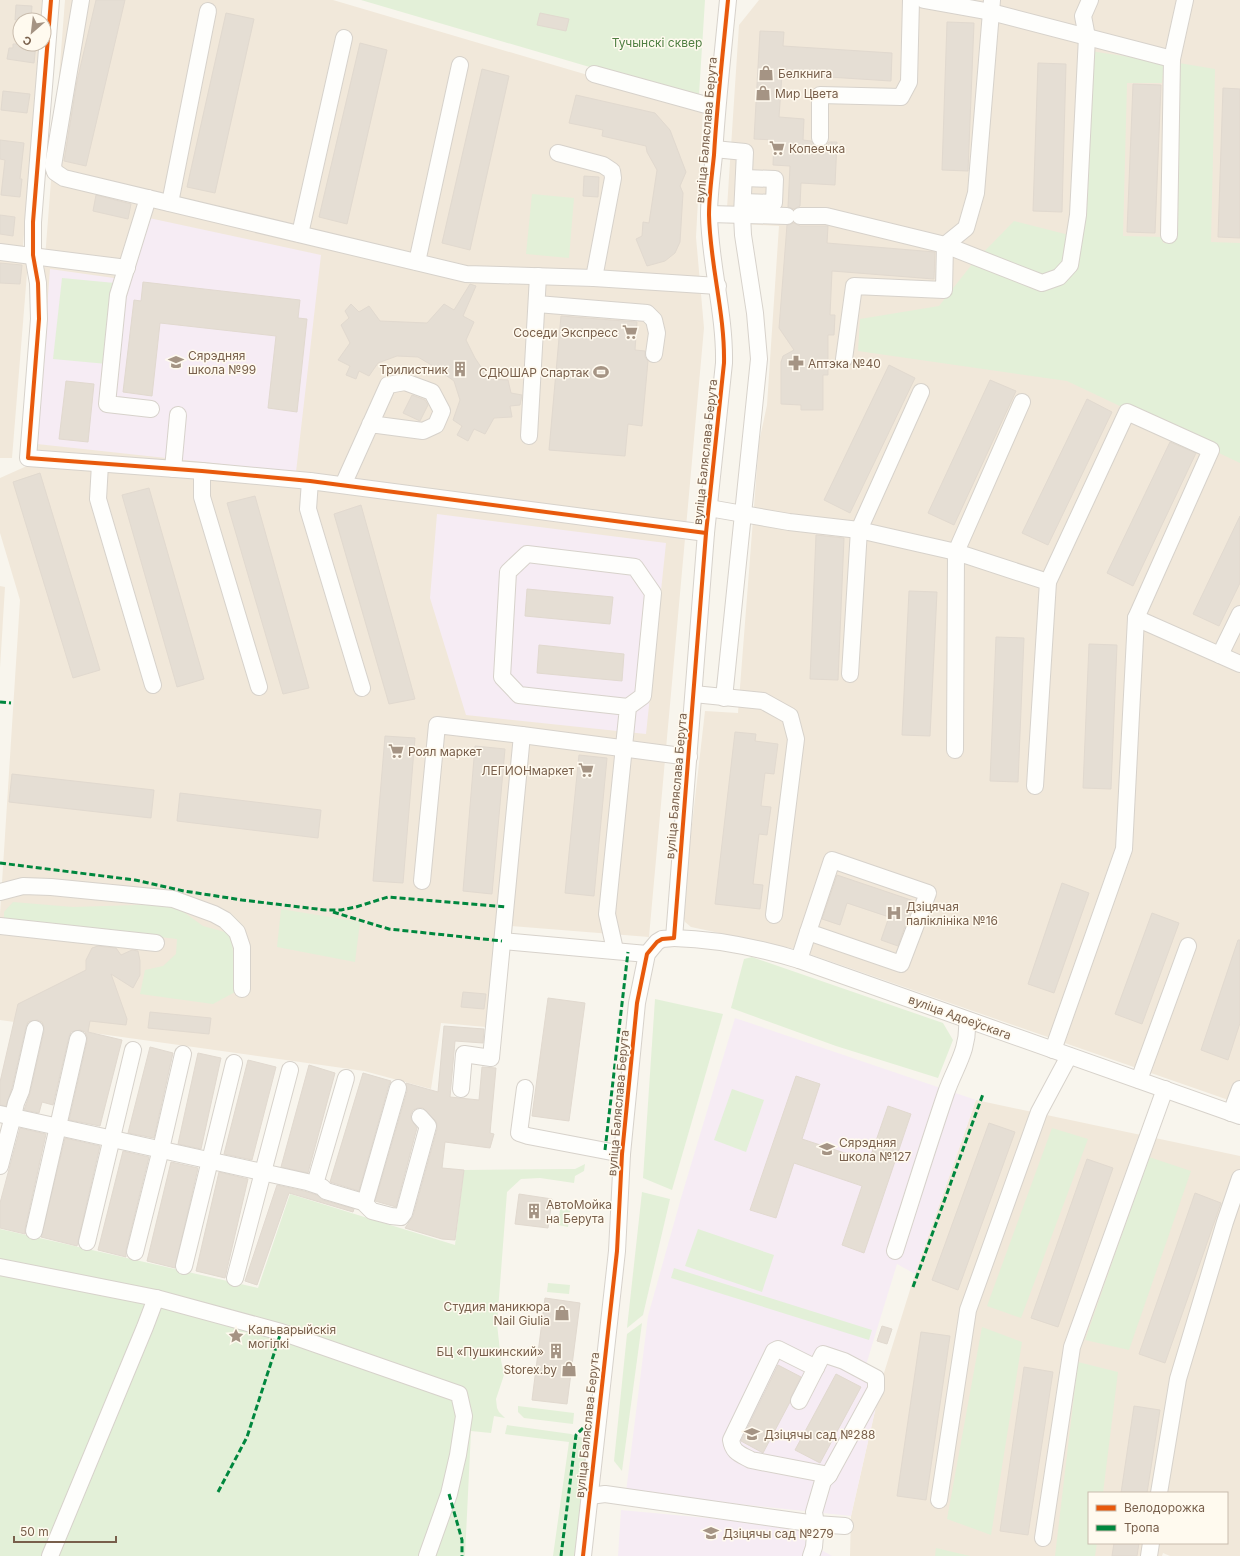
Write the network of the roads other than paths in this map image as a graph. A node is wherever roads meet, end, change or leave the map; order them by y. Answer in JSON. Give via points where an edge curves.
{"nodes":[{"id":1,"x":51,"y":0,"type":"edge"},
{"id":2,"x":81,"y":0,"type":"edge"},
{"id":3,"x":728,"y":0,"type":"edge"},
{"id":4,"x":911,"y":0,"type":"edge"},
{"id":5,"x":924,"y":0,"type":"edge"},
{"id":6,"x":1090,"y":0,"type":"edge"},
{"id":7,"x":1185,"y":0,"type":"edge"},
{"id":8,"x":991,"y":6,"type":"edge"},
{"id":9,"x":208,"y":11,"type":"dead end"},
{"id":10,"x":1087,"y":37,"type":"junction"},
{"id":11,"x":344,"y":38,"type":"dead end"},
{"id":12,"x":1172,"y":59,"type":"junction"},
{"id":13,"x":460,"y":65,"type":"dead end"},
{"id":14,"x":594,"y":74,"type":"dead end"},
{"id":15,"x":717,"y":108,"type":"junction"},
{"id":16,"x":820,"y":138,"type":"dead end"},
{"id":17,"x":714,"y":149,"type":"junction"},
{"id":18,"x":558,"y":153,"type":"dead end"},
{"id":19,"x":744,"y":178,"type":"junction"},
{"id":20,"x":148,"y":198,"type":"junction"},
{"id":21,"x":170,"y":203,"type":"junction"},
{"id":22,"x":743,"y":209,"type":"junction"},
{"id":23,"x":709,"y":214,"type":"junction"},
{"id":24,"x":300,"y":234,"type":"junction"},
{"id":25,"x":1169,"y":235,"type":"dead end"},
{"id":26,"x":945,"y":245,"type":"junction"},
{"id":27,"x":0,"y":252,"type":"edge"},
{"id":28,"x":33,"y":256,"type":"junction"},
{"id":29,"x":417,"y":262,"type":"junction"},
{"id":30,"x":127,"y":268,"type":"junction"},
{"id":31,"x":538,"y":276,"type":"junction"},
{"id":32,"x":594,"y":278,"type":"junction"},
{"id":33,"x":718,"y":286,"type":"junction"},
{"id":34,"x":537,"y":304,"type":"junction"},
{"id":35,"x":654,"y":354,"type":"dead end"},
{"id":36,"x":844,"y":359,"type":"dead end"},
{"id":37,"x":921,"y":392,"type":"dead end"},
{"id":38,"x":1022,"y":402,"type":"dead end"},
{"id":39,"x":151,"y":409,"type":"dead end"},
{"id":40,"x":178,"y":415,"type":"dead end"},
{"id":41,"x":370,"y":424,"type":"dead end"},
{"id":42,"x":529,"y":436,"type":"dead end"},
{"id":43,"x":100,"y":464,"type":"junction"},
{"id":44,"x":173,"y":469,"type":"junction"},
{"id":45,"x":202,"y":470,"type":"junction"},
{"id":46,"x":310,"y":481,"type":"junction"},
{"id":47,"x":343,"y":485,"type":"junction"},
{"id":48,"x":709,"y":508,"type":"junction"},
{"id":49,"x":742,"y":513,"type":"junction"},
{"id":50,"x":859,"y":530,"type":"junction"},
{"id":51,"x":706,"y":533,"type":"junction"},
{"id":52,"x":956,"y":552,"type":"junction"},
{"id":53,"x":1048,"y":582,"type":"junction"},
{"id":54,"x":1240,"y":614,"type":"edge"},
{"id":55,"x":1136,"y":618,"type":"junction"},
{"id":56,"x":1220,"y":655,"type":"junction"},
{"id":57,"x":1240,"y":664,"type":"edge"},
{"id":58,"x":850,"y":674,"type":"dead end"},
{"id":59,"x":153,"y":685,"type":"dead end"},
{"id":60,"x":259,"y":687,"type":"dead end"},
{"id":61,"x":362,"y":688,"type":"dead end"},
{"id":62,"x":694,"y":694,"type":"junction"},
{"id":63,"x":724,"y":698,"type":"junction"},
{"id":64,"x":628,"y":707,"type":"junction"},
{"id":65,"x":522,"y":734,"type":"junction"},
{"id":66,"x":623,"y":749,"type":"junction"},
{"id":67,"x":955,"y":750,"type":"dead end"},
{"id":68,"x":689,"y":757,"type":"junction"},
{"id":69,"x":1035,"y":786,"type":"dead end"},
{"id":70,"x":422,"y":881,"type":"dead end"},
{"id":71,"x":0,"y":892,"type":"edge"},
{"id":72,"x":774,"y":915,"type":"dead end"},
{"id":73,"x":0,"y":926,"type":"edge"},
{"id":74,"x":808,"y":932,"type":"junction"},
{"id":75,"x":674,"y":938,"type":"junction"},
{"id":76,"x":502,"y":941,"type":"junction"},
{"id":77,"x":156,"y":944,"type":"dead end"},
{"id":78,"x":1188,"y":946,"type":"dead end"},
{"id":79,"x":615,"y":950,"type":"junction"},
{"id":80,"x":647,"y":954,"type":"junction"},
{"id":81,"x":798,"y":960,"type":"junction"},
{"id":82,"x":242,"y":989,"type":"dead end"},
{"id":83,"x":967,"y":1021,"type":"junction"},
{"id":84,"x":35,"y":1029,"type":"dead end"},
{"id":85,"x":78,"y":1039,"type":"dead end"},
{"id":86,"x":133,"y":1050,"type":"dead end"},
{"id":87,"x":1053,"y":1050,"type":"junction"},
{"id":88,"x":182,"y":1054,"type":"dead end"},
{"id":89,"x":1068,"y":1056,"type":"junction"},
{"id":90,"x":234,"y":1063,"type":"dead end"},
{"id":91,"x":290,"y":1070,"type":"dead end"},
{"id":92,"x":346,"y":1078,"type":"dead end"},
{"id":93,"x":1139,"y":1080,"type":"junction"},
{"id":94,"x":398,"y":1088,"type":"dead end"},
{"id":95,"x":525,"y":1088,"type":"dead end"},
{"id":96,"x":1240,"y":1088,"type":"edge"},
{"id":97,"x":461,"y":1089,"type":"dead end"},
{"id":98,"x":1165,"y":1089,"type":"junction"},
{"id":99,"x":1235,"y":1114,"type":"edge"},
{"id":100,"x":7,"y":1115,"type":"edge"},
{"id":101,"x":420,"y":1117,"type":"dead end"},
{"id":102,"x":58,"y":1126,"type":"junction"},
{"id":103,"x":112,"y":1138,"type":"junction"},
{"id":104,"x":161,"y":1149,"type":"junction"},
{"id":105,"x":622,"y":1154,"type":"junction"},
{"id":106,"x":210,"y":1160,"type":"junction"},
{"id":107,"x":0,"y":1166,"type":"edge"},
{"id":108,"x":262,"y":1172,"type":"junction"},
{"id":109,"x":1240,"y":1178,"type":"edge"},
{"id":110,"x":315,"y":1184,"type":"junction"},
{"id":111,"x":364,"y":1203,"type":"junction"},
{"id":112,"x":34,"y":1231,"type":"dead end"},
{"id":113,"x":87,"y":1242,"type":"dead end"},
{"id":114,"x":895,"y":1251,"type":"dead end"},
{"id":115,"x":135,"y":1252,"type":"dead end"},
{"id":116,"x":184,"y":1266,"type":"dead end"},
{"id":117,"x":0,"y":1267,"type":"edge"},
{"id":118,"x":235,"y":1278,"type":"dead end"},
{"id":119,"x":156,"y":1298,"type":"junction"},
{"id":120,"x":816,"y":1368,"type":"junction"},
{"id":121,"x":799,"y":1401,"type":"dead end"},
{"id":122,"x":829,"y":1475,"type":"junction"},
{"id":123,"x":1159,"y":1492,"type":"edge"},
{"id":124,"x":590,"y":1496,"type":"junction"},
{"id":125,"x":939,"y":1500,"type":"dead end"},
{"id":126,"x":816,"y":1524,"type":"junction"},
{"id":127,"x":845,"y":1526,"type":"dead end"},
{"id":128,"x":1043,"y":1538,"type":"dead end"},
{"id":129,"x":1151,"y":1544,"type":"edge"},
{"id":130,"x":50,"y":1556,"type":"edge"},
{"id":131,"x":427,"y":1556,"type":"edge"},
{"id":132,"x":583,"y":1556,"type":"edge"},
{"id":133,"x":811,"y":1556,"type":"edge"},
{"id":134,"x":1149,"y":1556,"type":"edge"}],
"edges":[{"from":1,"to":28,"type":"street","via":[[32,222]]},
{"from":2,"to":20,"type":"street","via":[[53,166],[55,172],[64,178]]},
{"from":3,"to":15,"type":"street","name":"вуліца Баляслава Берута"},
{"from":4,"to":16,"type":"street","via":[[908,82],[901,97],[820,95]]},
{"from":5,"to":8,"type":"street"},
{"from":6,"to":10,"type":"street","via":[[1083,16]]},
{"from":7,"to":12,"type":"street"},
{"from":8,"to":10,"type":"street"},
{"from":8,"to":26,"type":"street","via":[[976,193],[966,228]]},
{"from":9,"to":21,"type":"street"},
{"from":10,"to":12,"type":"street"},
{"from":10,"to":26,"type":"street","via":[[1078,215],[1070,265],[1060,277],[1042,283]]},
{"from":11,"to":24,"type":"street"},
{"from":12,"to":25,"type":"street"},
{"from":13,"to":29,"type":"street"},
{"from":14,"to":15,"type":"street"},
{"from":15,"to":17,"type":"street","name":"вуліца Баляслава Берута"},
{"from":17,"to":19,"type":"street","via":[[745,152]]},
{"from":17,"to":23,"type":"street","name":"вуліца Баляслава Берута"},
{"from":18,"to":32,"type":"street","via":[[603,165],[612,171],[613,178]]},
{"from":19,"to":22,"type":"street"},
{"from":19,"to":22,"type":"street","via":[[775,180],[774,203]]},
{"from":20,"to":21,"type":"street"},
{"from":20,"to":30,"type":"street"},
{"from":21,"to":24,"type":"street"},
{"from":22,"to":23,"type":"street"},
{"from":22,"to":26,"type":"street","via":[[793,216],[826,216]]},
{"from":22,"to":49,"type":"street","via":[[743,235],[759,358]]},
{"from":23,"to":33,"type":"street","name":"вуліца Баляслава Берута","via":[[710,241]]},
{"from":24,"to":29,"type":"street"},
{"from":26,"to":36,"type":"street","via":[[944,290],[854,286]]},
{"from":27,"to":28,"type":"street"},
{"from":28,"to":30,"type":"street"},
{"from":28,"to":43,"type":"street","via":[[38,283],[39,319],[28,458]]},
{"from":29,"to":31,"type":"street","via":[[466,274]]},
{"from":30,"to":39,"type":"street","via":[[118,295],[107,404]]},
{"from":31,"to":32,"type":"street"},
{"from":31,"to":34,"type":"street"},
{"from":32,"to":33,"type":"street"},
{"from":33,"to":48,"type":"street","name":"вуліца Баляслава Берута","via":[[725,342]]},
{"from":34,"to":35,"type":"street","via":[[647,313],[654,320],[657,333]]},
{"from":34,"to":42,"type":"street"},
{"from":37,"to":50,"type":"street"},
{"from":38,"to":52,"type":"street"},
{"from":40,"to":44,"type":"street"},
{"from":41,"to":47,"type":"street"},
{"from":43,"to":44,"type":"street"},
{"from":43,"to":59,"type":"street","via":[[98,499]]},
{"from":44,"to":45,"type":"street"},
{"from":45,"to":46,"type":"street"},
{"from":45,"to":60,"type":"street","via":[[202,497]]},
{"from":46,"to":47,"type":"street"},
{"from":46,"to":61,"type":"street","via":[[308,509]]},
{"from":47,"to":51,"type":"street"},
{"from":48,"to":49,"type":"street"},
{"from":48,"to":51,"type":"street","name":"вуліца Баляслава Берута"},
{"from":49,"to":50,"type":"street","via":[[789,522]]},
{"from":49,"to":63,"type":"street"},
{"from":50,"to":52,"type":"street"},
{"from":50,"to":58,"type":"street"},
{"from":51,"to":62,"type":"street","name":"вуліца Баляслава Берута"},
{"from":52,"to":53,"type":"street"},
{"from":52,"to":67,"type":"street"},
{"from":53,"to":55,"type":"street","via":[[1127,412],[1211,450]]},
{"from":53,"to":69,"type":"street"},
{"from":54,"to":56,"type":"street"},
{"from":55,"to":56,"type":"street"},
{"from":55,"to":87,"type":"street","via":[[1124,849]]},
{"from":56,"to":57,"type":"street"},
{"from":62,"to":63,"type":"street"},
{"from":62,"to":68,"type":"street","name":"вуліца Баляслава Берута"},
{"from":63,"to":72,"type":"street","via":[[763,701],[790,716],[796,739]]},
{"from":64,"to":64,"type":"street","via":[[643,696],[653,593],[635,567],[527,554],[508,572],[502,677],[519,694]]},
{"from":64,"to":66,"type":"street"},
{"from":65,"to":66,"type":"street"},
{"from":65,"to":70,"type":"street","via":[[437,725]]},
{"from":65,"to":76,"type":"street"},
{"from":66,"to":68,"type":"street"},
{"from":66,"to":79,"type":"street","via":[[607,914]]},
{"from":68,"to":75,"type":"street","name":"вуліца Баляслава Берута"},
{"from":71,"to":82,"type":"street","via":[[23,886],[66,889],[173,900],[208,912],[224,920],[237,932],[242,947]]},
{"from":73,"to":77,"type":"street"},
{"from":74,"to":74,"type":"street","via":[[832,860],[928,893],[901,964]]},
{"from":74,"to":81,"type":"street"},
{"from":75,"to":80,"type":"street","via":[[662,939]]},
{"from":75,"to":81,"type":"street","name":"вуліца Адоеўскага","via":[[743,947]]},
{"from":76,"to":79,"type":"street"},
{"from":76,"to":97,"type":"street","via":[[491,1058],[464,1054]]},
{"from":78,"to":93,"type":"street"},
{"from":79,"to":80,"type":"street"},
{"from":80,"to":105,"type":"street","name":"вуліца Баляслава Берута","via":[[637,1003]]},
{"from":81,"to":83,"type":"street","name":"вуліца Адоеўскага"},
{"from":83,"to":87,"type":"street","name":"вуліца Адоеўскага"},
{"from":83,"to":114,"type":"street","via":[[966,1046],[947,1091]]},
{"from":84,"to":100,"type":"street","via":[[21,1091]]},
{"from":85,"to":102,"type":"street"},
{"from":86,"to":103,"type":"street"},
{"from":87,"to":89,"type":"street","name":"вуліца Адоеўскага"},
{"from":88,"to":104,"type":"street"},
{"from":89,"to":93,"type":"street","name":"вуліца Адоеўскага"},
{"from":89,"to":125,"type":"street","via":[[1039,1112],[968,1310]]},
{"from":90,"to":106,"type":"street"},
{"from":91,"to":108,"type":"street"},
{"from":92,"to":110,"type":"street"},
{"from":93,"to":98,"type":"street","name":"вуліца Адоеўскага"},
{"from":94,"to":111,"type":"street"},
{"from":95,"to":105,"type":"street","via":[[519,1133]]},
{"from":96,"to":99,"type":"street"},
{"from":98,"to":99,"type":"street","name":"вуліца Адоеўскага"},
{"from":98,"to":128,"type":"street","via":[[1072,1346]]},
{"from":100,"to":102,"type":"street"},
{"from":100,"to":107,"type":"street"},
{"from":101,"to":111,"type":"street","via":[[428,1126],[404,1213],[401,1217],[391,1216],[372,1211]]},
{"from":102,"to":103,"type":"street"},
{"from":102,"to":112,"type":"street"},
{"from":103,"to":104,"type":"street"},
{"from":103,"to":113,"type":"street"},
{"from":104,"to":106,"type":"street"},
{"from":104,"to":115,"type":"street"},
{"from":105,"to":124,"type":"street","name":"вуліца Баляслава Берута","via":[[617,1251]]},
{"from":106,"to":108,"type":"street"},
{"from":106,"to":116,"type":"street"},
{"from":108,"to":110,"type":"street"},
{"from":108,"to":118,"type":"street"},
{"from":109,"to":123,"type":"street","via":[[1178,1379]]},
{"from":110,"to":111,"type":"street","via":[[326,1191]]},
{"from":117,"to":119,"type":"street"},
{"from":119,"to":130,"type":"street"},
{"from":119,"to":131,"type":"street","via":[[282,1332],[459,1394],[464,1416],[458,1455],[450,1494]]},
{"from":120,"to":121,"type":"street"},
{"from":120,"to":122,"type":"street","via":[[823,1354],[844,1361],[876,1378],[876,1389]]},
{"from":120,"to":122,"type":"street","via":[[778,1350],[774,1351],[731,1440],[732,1448],[751,1460]]},
{"from":122,"to":126,"type":"street","via":[[823,1481],[814,1512]]},
{"from":124,"to":126,"type":"street","via":[[605,1494]]},
{"from":124,"to":132,"type":"street","name":"вуліца Баляслава Берута"},
{"from":126,"to":127,"type":"street"},
{"from":126,"to":133,"type":"street","via":[[814,1551]]},
{"from":129,"to":134,"type":"street"}]}
